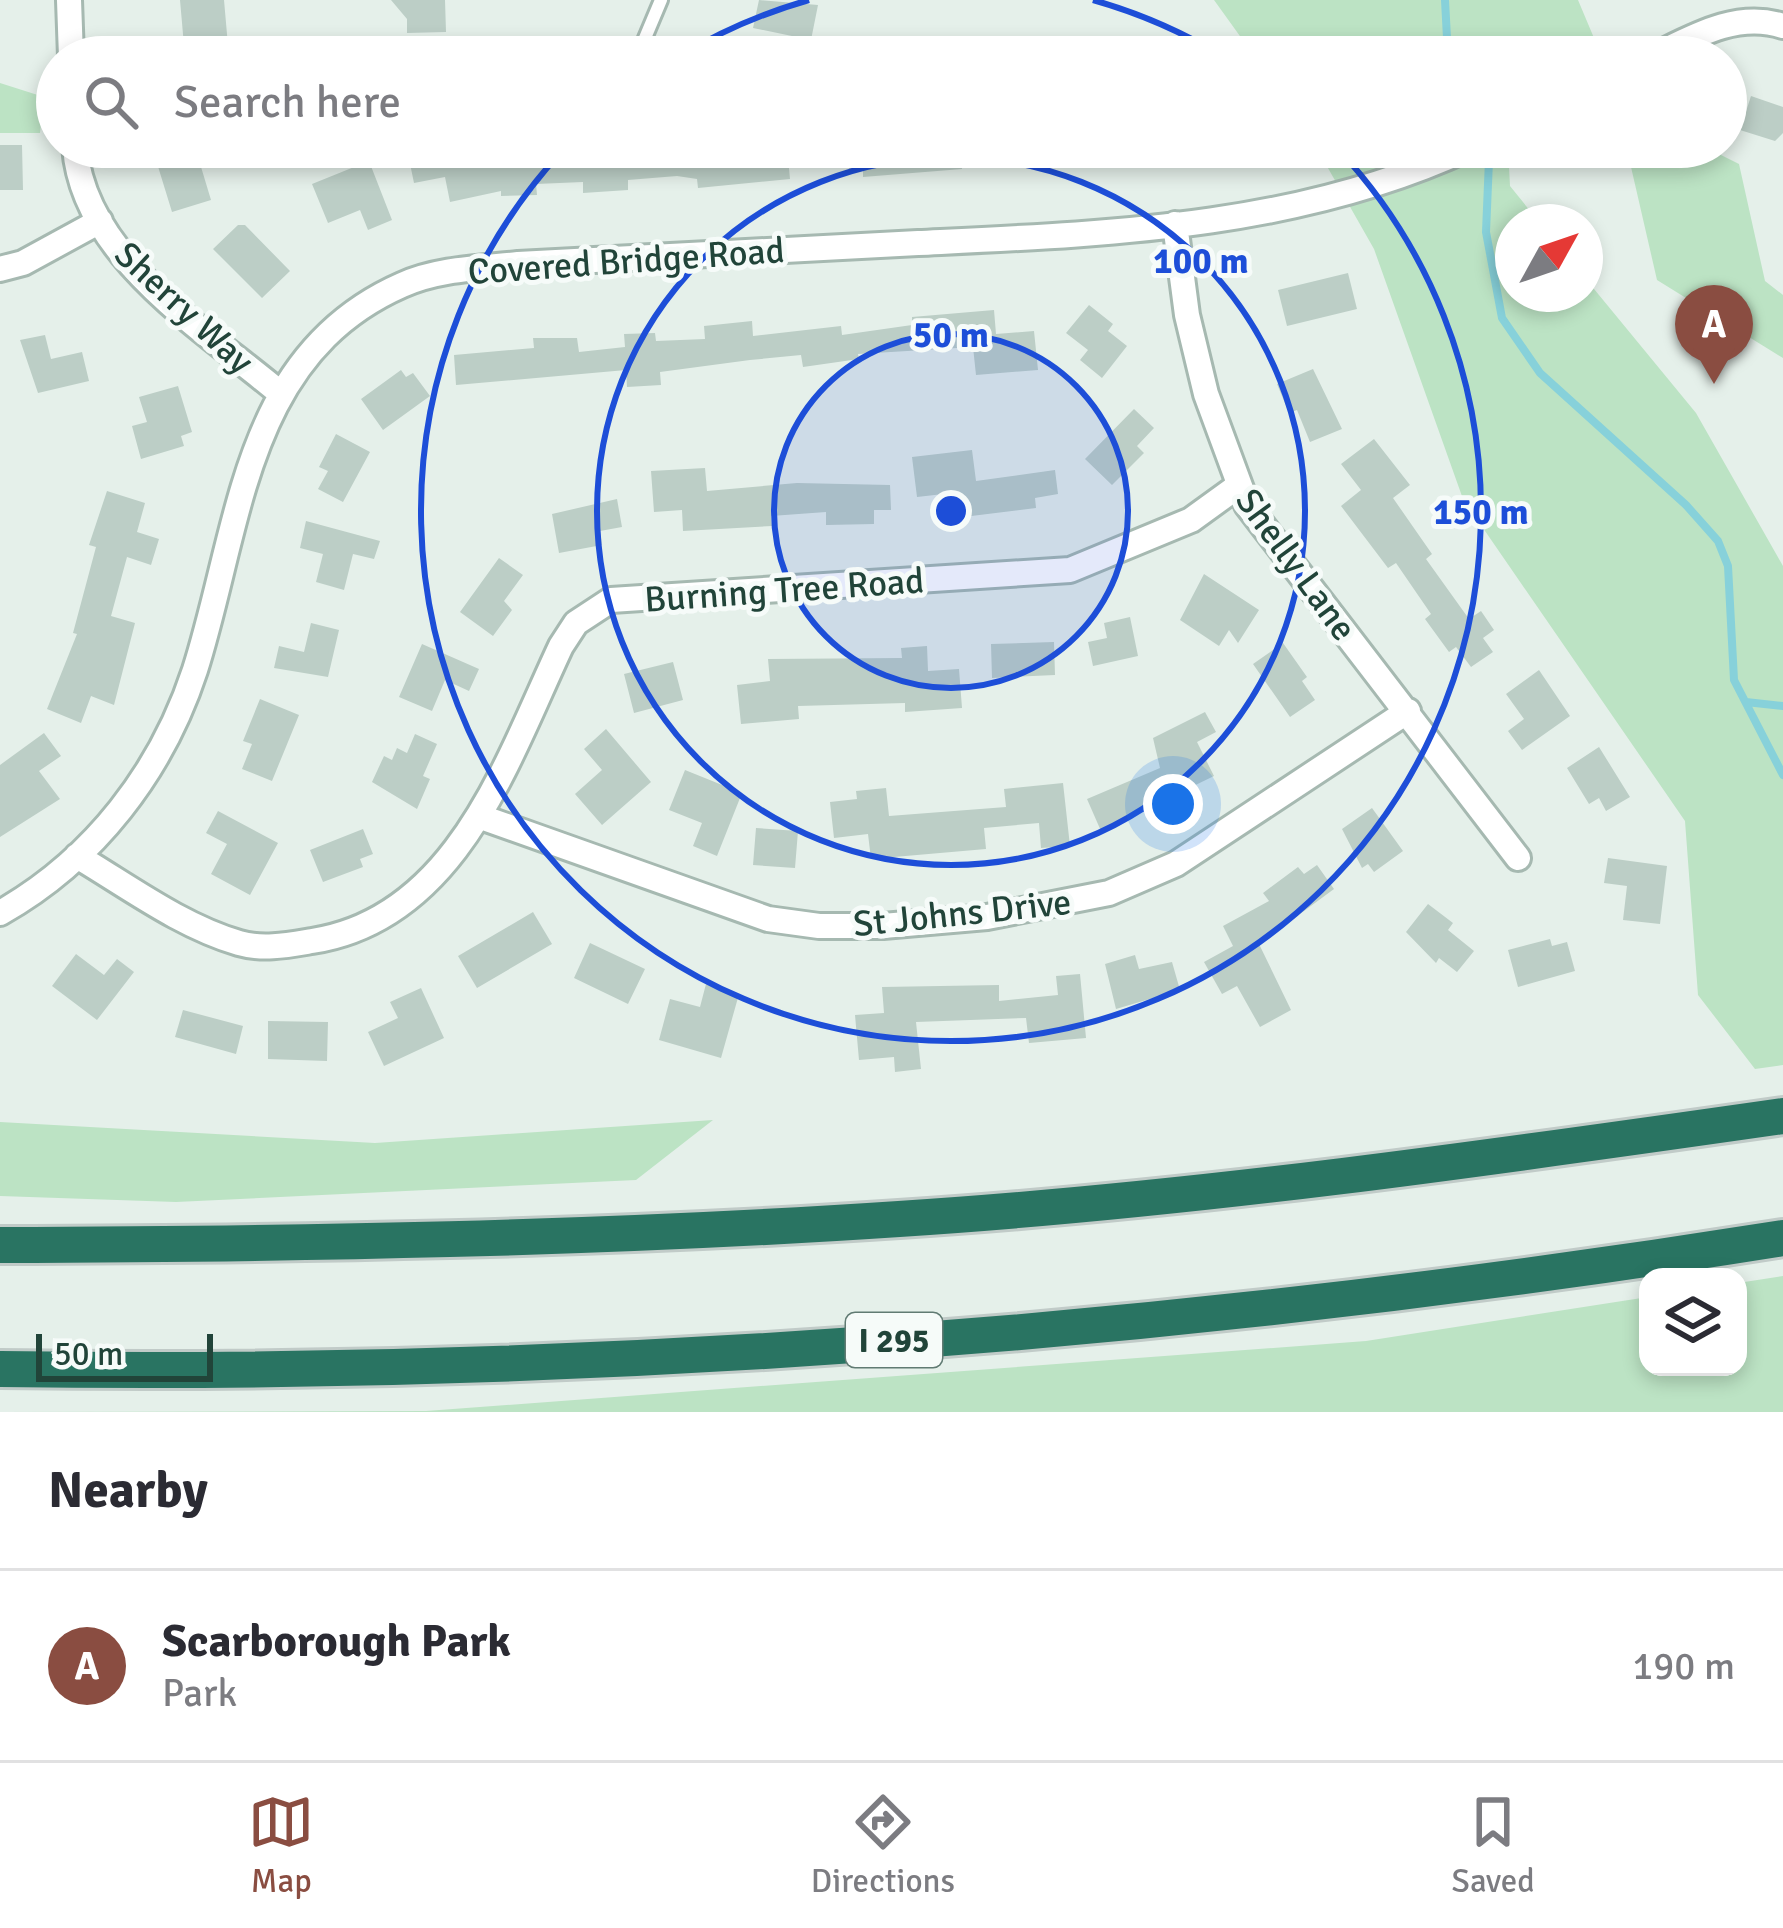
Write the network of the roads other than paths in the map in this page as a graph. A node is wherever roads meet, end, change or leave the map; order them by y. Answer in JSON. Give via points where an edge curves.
{"nodes":[{"id":1,"x":69,"y":0,"type":"edge"},
{"id":2,"x":661,"y":0,"type":"edge"},
{"id":3,"x":1754,"y":11,"type":"edge"},
{"id":4,"x":1783,"y":26,"type":"edge"},
{"id":5,"x":70,"y":36,"type":"edge"},
{"id":6,"x":646,"y":36,"type":"edge"},
{"id":7,"x":1694,"y":36,"type":"edge"},
{"id":8,"x":79,"y":168,"type":"edge"},
{"id":9,"x":1417,"y":168,"type":"edge"},
{"id":10,"x":100,"y":221,"type":"junction"},
{"id":11,"x":1175,"y":224,"type":"junction"},
{"id":12,"x":0,"y":269,"type":"edge"},
{"id":13,"x":280,"y":393,"type":"junction"},
{"id":14,"x":1238,"y":486,"type":"junction"},
{"id":15,"x":1408,"y":711,"type":"junction"},
{"id":16,"x":481,"y":817,"type":"junction"},
{"id":17,"x":77,"y":856,"type":"junction"},
{"id":18,"x":1518,"y":858,"type":"dead end"},
{"id":19,"x":0,"y":913,"type":"edge"},
{"id":20,"x":1783,"y":1116,"type":"edge"},
{"id":21,"x":1783,"y":1238,"type":"edge"},
{"id":22,"x":0,"y":1245,"type":"edge"},
{"id":23,"x":0,"y":1369,"type":"edge"}],
"edges":[{"from":1,"to":5,"type":"street"},
{"from":2,"to":6,"type":"lane"},
{"from":3,"to":4,"type":"street"},
{"from":3,"to":7,"type":"street"},
{"from":8,"to":10,"type":"street","name":"Sherry Way"},
{"from":9,"to":11,"type":"street","name":"Covered Bridge Road","via":[[1332,201]]},
{"from":10,"to":12,"type":"street"},
{"from":10,"to":13,"type":"street","name":"Sherry Way","via":[[142,275]]},
{"from":11,"to":13,"type":"street","name":"Covered Bridge Road","via":[[443,273],[405,283],[334,327]]},
{"from":11,"to":14,"type":"street","name":"Shelly Lane","via":[[1187,315]]},
{"from":13,"to":17,"type":"street","name":"Covered Bridge Road","via":[[239,488],[194,670],[158,756],[134,796]]},
{"from":14,"to":15,"type":"street","name":"Shelly Lane"},
{"from":14,"to":16,"type":"street","name":"Burning Tree Road","via":[[1191,520],[1070,570],[610,600],[576,623],[561,646]]},
{"from":15,"to":16,"type":"street","name":"St Johns Drive","via":[[1176,864],[1109,893],[987,917],[841,926],[768,919]]},
{"from":15,"to":18,"type":"street","name":"Shelly Lane"},
{"from":16,"to":17,"type":"street","name":"Burning Tree Road","via":[[435,874],[379,920],[276,947],[242,944],[192,924]]},
{"from":17,"to":19,"type":"street","name":"Covered Bridge Road"},
{"from":20,"to":22,"type":"highway","via":[[1387,1173],[899,1219],[252,1244]]},
{"from":21,"to":23,"type":"highway","number":"I 295","via":[[1592,1269],[1192,1315],[694,1357],[222,1372]]}]}
